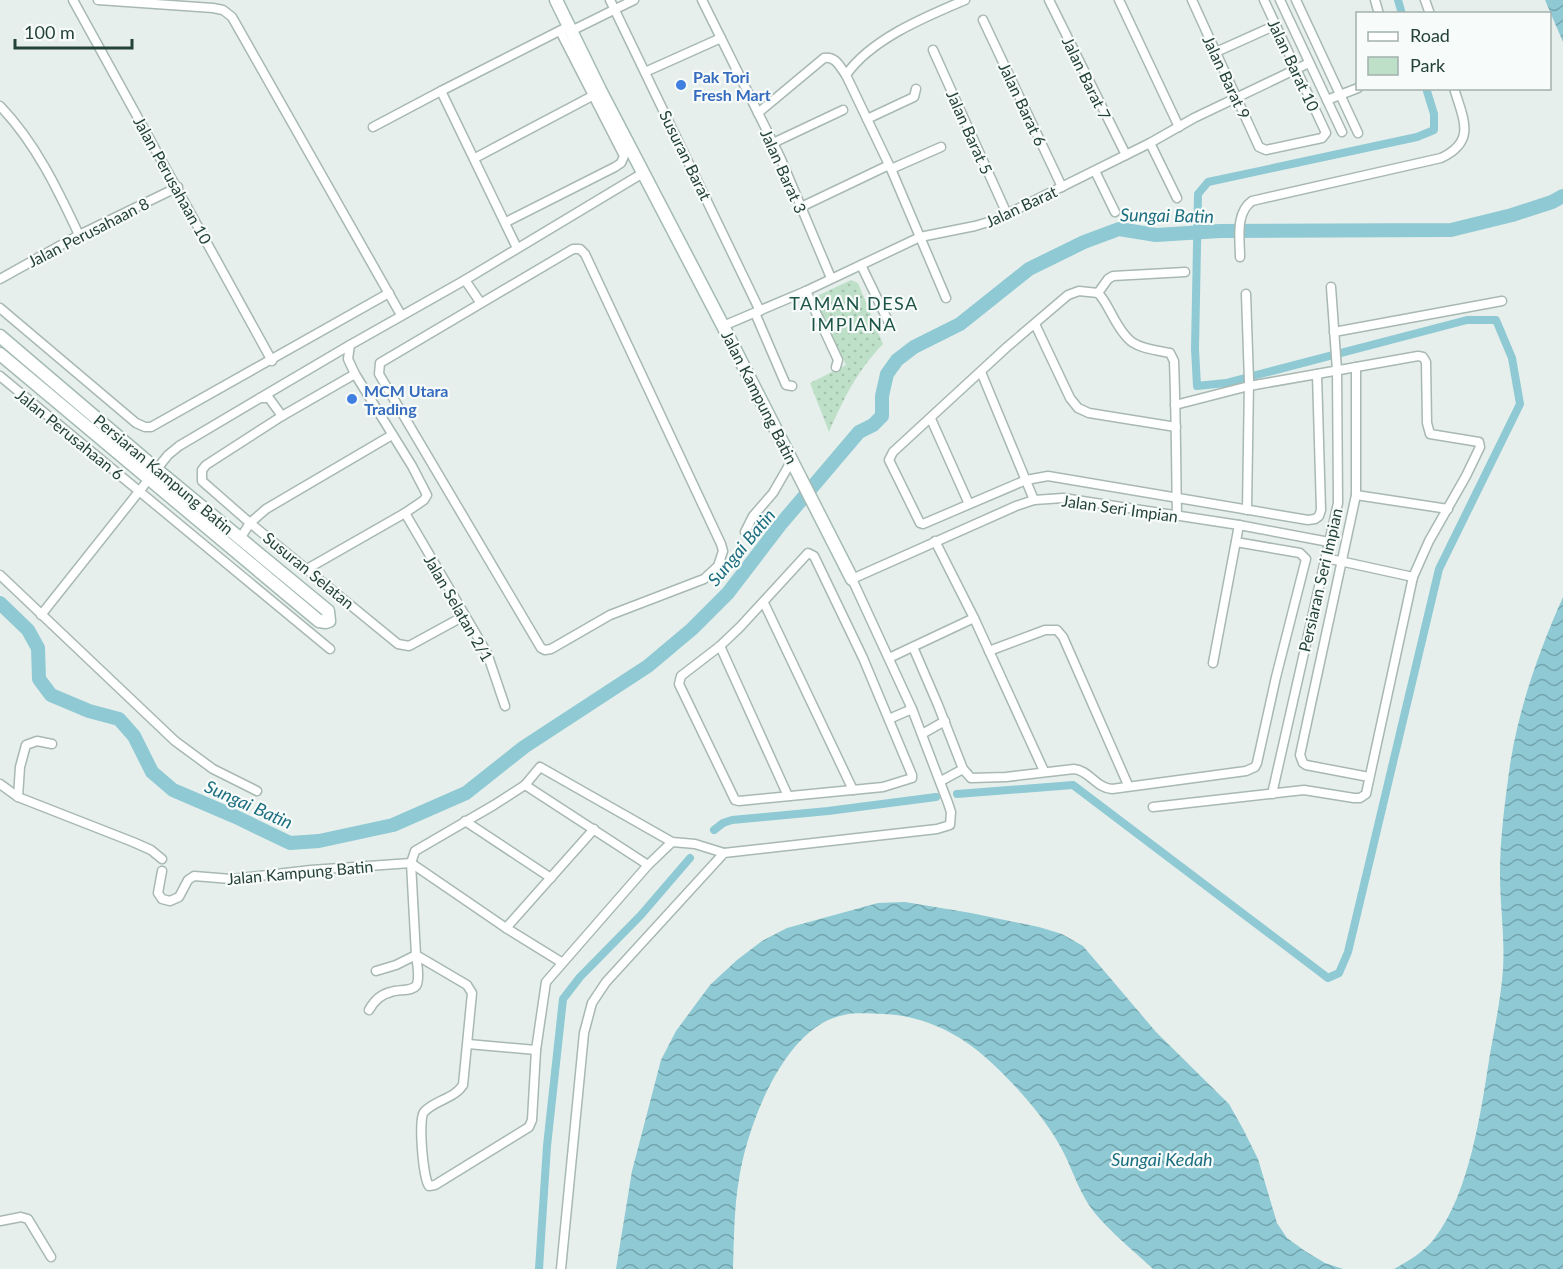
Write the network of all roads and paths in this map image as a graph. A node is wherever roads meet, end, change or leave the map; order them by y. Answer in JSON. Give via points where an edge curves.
{"nodes":[{"id":1,"x":73,"y":0,"type":"edge"},
{"id":2,"x":98,"y":0,"type":"edge"},
{"id":3,"x":556,"y":0,"type":"edge"},
{"id":4,"x":610,"y":0,"type":"edge"},
{"id":5,"x":634,"y":0,"type":"edge"},
{"id":6,"x":702,"y":0,"type":"edge"},
{"id":7,"x":964,"y":0,"type":"edge"},
{"id":8,"x":1049,"y":0,"type":"edge"},
{"id":9,"x":1119,"y":0,"type":"edge"},
{"id":10,"x":1192,"y":0,"type":"edge"},
{"id":11,"x":1264,"y":0,"type":"edge"},
{"id":12,"x":1280,"y":0,"type":"edge"},
{"id":13,"x":1296,"y":0,"type":"edge"},
{"id":14,"x":948,"y":3,"type":"edge"},
{"id":15,"x":615,"y":9,"type":"junction"},
{"id":16,"x":983,"y":20,"type":"dead end"},
{"id":17,"x":1275,"y":25,"type":"junction"},
{"id":18,"x":566,"y":29,"type":"junction"},
{"id":19,"x":722,"y":38,"type":"junction"},
{"id":20,"x":933,"y":50,"type":"dead end"},
{"id":21,"x":1216,"y":52,"type":"junction"},
{"id":22,"x":1310,"y":63,"type":"junction"},
{"id":23,"x":1296,"y":69,"type":"junction"},
{"id":24,"x":645,"y":72,"type":"junction"},
{"id":25,"x":846,"y":75,"type":"junction"},
{"id":26,"x":916,"y":89,"type":"dead end"},
{"id":27,"x":1356,"y":89,"type":"edge"},
{"id":28,"x":1455,"y":90,"type":"edge"},
{"id":29,"x":441,"y":91,"type":"junction"},
{"id":30,"x":596,"y":93,"type":"junction"},
{"id":31,"x":1340,"y":94,"type":"junction"},
{"id":32,"x":1237,"y":98,"type":"junction"},
{"id":33,"x":1327,"y":100,"type":"junction"},
{"id":34,"x":0,"y":106,"type":"edge"},
{"id":35,"x":843,"y":110,"type":"dead end"},
{"id":36,"x":758,"y":113,"type":"junction"},
{"id":37,"x":867,"y":120,"type":"junction"},
{"id":38,"x":373,"y":126,"type":"dead end"},
{"id":39,"x":1179,"y":127,"type":"junction"},
{"id":40,"x":1342,"y":132,"type":"dead end"},
{"id":41,"x":1358,"y":133,"type":"dead end"},
{"id":42,"x":773,"y":143,"type":"junction"},
{"id":43,"x":1150,"y":143,"type":"junction"},
{"id":44,"x":941,"y":147,"type":"dead end"},
{"id":45,"x":1266,"y":150,"type":"joint"},
{"id":46,"x":1126,"y":155,"type":"junction"},
{"id":47,"x":475,"y":158,"type":"junction"},
{"id":48,"x":890,"y":167,"type":"junction"},
{"id":49,"x":1095,"y":171,"type":"junction"},
{"id":50,"x":643,"y":173,"type":"junction"},
{"id":51,"x":178,"y":187,"type":"junction"},
{"id":52,"x":1062,"y":187,"type":"junction"},
{"id":53,"x":1177,"y":198,"type":"dead end"},
{"id":54,"x":801,"y":207,"type":"junction"},
{"id":55,"x":1115,"y":212,"type":"dead end"},
{"id":56,"x":1008,"y":214,"type":"junction"},
{"id":57,"x":506,"y":222,"type":"junction"},
{"id":58,"x":79,"y":235,"type":"junction"},
{"id":59,"x":920,"y":237,"type":"junction"},
{"id":60,"x":517,"y":248,"type":"junction"},
{"id":61,"x":1240,"y":257,"type":"dead end"},
{"id":62,"x":861,"y":265,"type":"junction"},
{"id":63,"x":1185,"y":272,"type":"dead end"},
{"id":64,"x":831,"y":278,"type":"junction"},
{"id":65,"x":0,"y":279,"type":"edge"},
{"id":66,"x":465,"y":280,"type":"junction"},
{"id":67,"x":1331,"y":287,"type":"dead end"},
{"id":68,"x":806,"y":291,"type":"junction"},
{"id":69,"x":389,"y":293,"type":"junction"},
{"id":70,"x":1098,"y":293,"type":"junction"},
{"id":71,"x":1246,"y":294,"type":"dead end"},
{"id":72,"x":946,"y":298,"type":"dead end"},
{"id":73,"x":1502,"y":301,"type":"dead end"},
{"id":74,"x":480,"y":302,"type":"junction"},
{"id":75,"x":0,"y":308,"type":"edge"},
{"id":76,"x":758,"y":312,"type":"junction"},
{"id":77,"x":401,"y":315,"type":"junction"},
{"id":78,"x":888,"y":321,"type":"dead end"},
{"id":79,"x":1035,"y":324,"type":"junction"},
{"id":80,"x":723,"y":326,"type":"junction"},
{"id":81,"x":1334,"y":332,"type":"junction"},
{"id":82,"x":0,"y":336,"type":"edge"},
{"id":83,"x":350,"y":345,"type":"junction"},
{"id":84,"x":0,"y":354,"type":"edge"},
{"id":85,"x":272,"y":361,"type":"junction"},
{"id":86,"x":836,"y":367,"type":"dead end"},
{"id":87,"x":1337,"y":367,"type":"junction"},
{"id":88,"x":1356,"y":367,"type":"junction"},
{"id":89,"x":981,"y":372,"type":"junction"},
{"id":90,"x":355,"y":374,"type":"junction"},
{"id":91,"x":1317,"y":374,"type":"junction"},
{"id":92,"x":0,"y":376,"type":"edge"},
{"id":93,"x":1249,"y":383,"type":"junction"},
{"id":94,"x":792,"y":386,"type":"dead end"},
{"id":95,"x":260,"y":398,"type":"junction"},
{"id":96,"x":1175,"y":405,"type":"junction"},
{"id":97,"x":282,"y":416,"type":"junction"},
{"id":98,"x":931,"y":419,"type":"junction"},
{"id":99,"x":1176,"y":427,"type":"junction"},
{"id":100,"x":392,"y":435,"type":"junction"},
{"id":101,"x":792,"y":460,"type":"junction"},
{"id":102,"x":152,"y":475,"type":"junction"},
{"id":103,"x":1026,"y":480,"type":"junction"},
{"id":104,"x":140,"y":491,"type":"junction"},
{"id":105,"x":1356,"y":495,"type":"junction"},
{"id":106,"x":1177,"y":499,"type":"junction"},
{"id":107,"x":1034,"y":500,"type":"junction"},
{"id":108,"x":969,"y":504,"type":"junction"},
{"id":109,"x":1448,"y":509,"type":"junction"},
{"id":110,"x":1247,"y":510,"type":"junction"},
{"id":111,"x":405,"y":513,"type":"junction"},
{"id":112,"x":1177,"y":516,"type":"junction"},
{"id":113,"x":250,"y":523,"type":"junction"},
{"id":114,"x":1239,"y":525,"type":"junction"},
{"id":115,"x":745,"y":532,"type":"dead end"},
{"id":116,"x":241,"y":537,"type":"junction"},
{"id":117,"x":935,"y":541,"type":"junction"},
{"id":118,"x":1236,"y":542,"type":"junction"},
{"id":119,"x":1329,"y":542,"type":"junction"},
{"id":120,"x":1326,"y":558,"type":"junction"},
{"id":121,"x":1342,"y":561,"type":"junction"},
{"id":122,"x":308,"y":568,"type":"junction"},
{"id":123,"x":0,"y":575,"type":"edge"},
{"id":124,"x":1413,"y":577,"type":"junction"},
{"id":125,"x":852,"y":579,"type":"junction"},
{"id":126,"x":764,"y":603,"type":"junction"},
{"id":127,"x":40,"y":615,"type":"junction"},
{"id":128,"x":464,"y":616,"type":"junction"},
{"id":129,"x":974,"y":618,"type":"junction"},
{"id":130,"x":720,"y":646,"type":"junction"},
{"id":131,"x":913,"y":647,"type":"junction"},
{"id":132,"x":330,"y":649,"type":"dead end"},
{"id":133,"x":989,"y":651,"type":"junction"},
{"id":134,"x":889,"y":658,"type":"junction"},
{"id":135,"x":1213,"y":663,"type":"dead end"},
{"id":136,"x":505,"y":706,"type":"dead end"},
{"id":137,"x":912,"y":709,"type":"junction"},
{"id":138,"x":889,"y":719,"type":"junction"},
{"id":139,"x":945,"y":721,"type":"junction"},
{"id":140,"x":922,"y":734,"type":"junction"},
{"id":141,"x":52,"y":744,"type":"dead end"},
{"id":142,"x":963,"y":770,"type":"junction"},
{"id":143,"x":1044,"y":771,"type":"junction"},
{"id":144,"x":1369,"y":777,"type":"junction"},
{"id":145,"x":940,"y":781,"type":"junction"},
{"id":146,"x":0,"y":784,"type":"edge"},
{"id":147,"x":525,"y":785,"type":"junction"},
{"id":148,"x":1128,"y":785,"type":"junction"},
{"id":149,"x":853,"y":790,"type":"junction"},
{"id":150,"x":257,"y":791,"type":"dead end"},
{"id":151,"x":1272,"y":794,"type":"junction"},
{"id":152,"x":788,"y":796,"type":"junction"},
{"id":153,"x":18,"y":797,"type":"junction"},
{"id":154,"x":1153,"y":807,"type":"dead end"},
{"id":155,"x":465,"y":821,"type":"junction"},
{"id":156,"x":594,"y":829,"type":"junction"},
{"id":157,"x":672,"y":842,"type":"junction"},
{"id":158,"x":724,"y":853,"type":"junction"},
{"id":159,"x":162,"y":859,"type":"dead end"},
{"id":160,"x":411,"y":863,"type":"junction"},
{"id":161,"x":648,"y":865,"type":"junction"},
{"id":162,"x":162,"y":871,"type":"dead end"},
{"id":163,"x":551,"y":878,"type":"junction"},
{"id":164,"x":506,"y":928,"type":"junction"},
{"id":165,"x":416,"y":955,"type":"junction"},
{"id":166,"x":561,"y":963,"type":"junction"},
{"id":167,"x":376,"y":971,"type":"dead end"},
{"id":168,"x":369,"y":1010,"type":"dead end"},
{"id":169,"x":468,"y":1044,"type":"junction"},
{"id":170,"x":536,"y":1050,"type":"junction"},
{"id":171,"x":0,"y":1221,"type":"edge"},
{"id":172,"x":51,"y":1257,"type":"dead end"},
{"id":173,"x":561,"y":1269,"type":"edge"}],
"edges":[{"from":1,"to":51,"type":"street","name":"Jalan Perusahaan 10"},
{"from":2,"to":69,"type":"street","via":[[213,8],[232,17]]},
{"from":3,"to":18,"type":"street","name":"Jalan Kampung Batin"},
{"from":4,"to":15,"type":"street","name":"Susuran Barat"},
{"from":5,"to":15,"type":"street"},
{"from":6,"to":19,"type":"street","name":"Jalan Barat 3"},
{"from":7,"to":14,"type":"street"},
{"from":8,"to":46,"type":"street","name":"Jalan Barat 7"},
{"from":9,"to":39,"type":"street"},
{"from":10,"to":21,"type":"street","name":"Jalan Barat 9"},
{"from":11,"to":17,"type":"street","name":"Jalan Barat 10"},
{"from":12,"to":22,"type":"street"},
{"from":13,"to":31,"type":"street"},
{"from":14,"to":25,"type":"street","via":[[890,37]]},
{"from":15,"to":18,"type":"street"},
{"from":15,"to":24,"type":"street","name":"Susuran Barat"},
{"from":16,"to":52,"type":"street","name":"Jalan Barat 6"},
{"from":17,"to":21,"type":"street"},
{"from":17,"to":23,"type":"street","name":"Jalan Barat 10"},
{"from":18,"to":29,"type":"street"},
{"from":18,"to":30,"type":"street","name":"Jalan Kampung Batin"},
{"from":19,"to":24,"type":"street"},
{"from":19,"to":36,"type":"street","name":"Jalan Barat 3"},
{"from":20,"to":56,"type":"street","name":"Jalan Barat 5"},
{"from":21,"to":32,"type":"street","name":"Jalan Barat 9"},
{"from":22,"to":23,"type":"street","name":"Jalan Barat"},
{"from":22,"to":33,"type":"street"},
{"from":23,"to":32,"type":"street","name":"Jalan Barat"},
{"from":23,"to":45,"type":"street","name":"Jalan Barat 10","via":[[1326,136]]},
{"from":24,"to":76,"type":"street","name":"Susuran Barat"},
{"from":25,"to":36,"type":"street","via":[[835,60],[824,58]]},
{"from":25,"to":37,"type":"street"},
{"from":26,"to":37,"type":"street","via":[[914,97]]},
{"from":27,"to":31,"type":"street"},
{"from":28,"to":61,"type":"street","via":[[1465,129],[1455,151],[1441,158],[1257,199],[1244,209]]},
{"from":29,"to":38,"type":"street"},
{"from":29,"to":47,"type":"street"},
{"from":30,"to":47,"type":"street"},
{"from":30,"to":50,"type":"street","name":"Jalan Kampung Batin"},
{"from":30,"to":57,"type":"street","via":[[624,156],[621,163]]},
{"from":31,"to":33,"type":"street"},
{"from":31,"to":41,"type":"street"},
{"from":32,"to":39,"type":"street","name":"Jalan Barat"},
{"from":32,"to":45,"type":"street","name":"Jalan Barat 9","via":[[1259,147]]},
{"from":33,"to":40,"type":"street"},
{"from":34,"to":58,"type":"street","via":[[33,148]]},
{"from":35,"to":42,"type":"street"},
{"from":36,"to":42,"type":"street","name":"Jalan Barat 3"},
{"from":37,"to":48,"type":"street"},
{"from":39,"to":43,"type":"street","name":"Jalan Barat"},
{"from":42,"to":54,"type":"street","name":"Jalan Barat 3"},
{"from":43,"to":46,"type":"street","name":"Jalan Barat"},
{"from":43,"to":53,"type":"street"},
{"from":44,"to":48,"type":"street"},
{"from":46,"to":49,"type":"street","name":"Jalan Barat"},
{"from":47,"to":57,"type":"street"},
{"from":48,"to":54,"type":"street"},
{"from":48,"to":59,"type":"street"},
{"from":49,"to":52,"type":"street","name":"Jalan Barat"},
{"from":49,"to":55,"type":"street"},
{"from":50,"to":60,"type":"street"},
{"from":50,"to":80,"type":"street","name":"Jalan Kampung Batin"},
{"from":51,"to":58,"type":"street","name":"Jalan Perusahaan 8"},
{"from":51,"to":85,"type":"street","name":"Jalan Perusahaan 10"},
{"from":52,"to":56,"type":"street","name":"Jalan Barat"},
{"from":54,"to":64,"type":"street","name":"Jalan Barat 3"},
{"from":56,"to":59,"type":"street","name":"Jalan Barat","via":[[975,226]]},
{"from":57,"to":60,"type":"street"},
{"from":58,"to":65,"type":"street","name":"Jalan Perusahaan 8"},
{"from":59,"to":62,"type":"street","name":"Jalan Barat"},
{"from":59,"to":72,"type":"street"},
{"from":60,"to":66,"type":"street"},
{"from":62,"to":64,"type":"street","name":"Jalan Barat"},
{"from":62,"to":78,"type":"street"},
{"from":63,"to":70,"type":"street","via":[[1113,276]]},
{"from":64,"to":68,"type":"street","name":"Jalan Barat"},
{"from":66,"to":74,"type":"street"},
{"from":66,"to":77,"type":"street"},
{"from":67,"to":81,"type":"street","name":"Persiaran Seri Impian"},
{"from":68,"to":76,"type":"street","name":"Jalan Barat"},
{"from":68,"to":86,"type":"street","via":[[838,360]]},
{"from":69,"to":77,"type":"street"},
{"from":69,"to":85,"type":"street"},
{"from":70,"to":79,"type":"street","via":[[1079,291],[1068,295]]},
{"from":70,"to":96,"type":"street","via":[[1131,344],[1173,356]]},
{"from":71,"to":93,"type":"street"},
{"from":73,"to":81,"type":"street"},
{"from":74,"to":74,"type":"street","via":[[573,249],[585,254],[722,544],[721,559],[712,573],[610,615],[551,649],[541,648],[379,374],[380,363]]},
{"from":75,"to":85,"type":"street","via":[[145,427],[157,425]]},
{"from":76,"to":80,"type":"street","name":"Jalan Barat"},
{"from":76,"to":94,"type":"street","name":"Susuran Barat","via":[[786,385]]},
{"from":77,"to":83,"type":"street"},
{"from":79,"to":89,"type":"street"},
{"from":79,"to":99,"type":"street","via":[[1078,408]]},
{"from":80,"to":101,"type":"street","name":"Jalan Kampung Batin"},
{"from":81,"to":87,"type":"street","name":"Persiaran Seri Impian"},
{"from":82,"to":102,"type":"street","name":"Persiaran Kampung Batin"},
{"from":83,"to":90,"type":"street","via":[[348,359]]},
{"from":83,"to":95,"type":"street"},
{"from":84,"to":102,"type":"street","name":"Persiaran Kampung Batin"},
{"from":87,"to":88,"type":"street"},
{"from":87,"to":91,"type":"street"},
{"from":87,"to":119,"type":"street","name":"Persiaran Seri Impian","via":[[1338,494]]},
{"from":88,"to":105,"type":"street"},
{"from":88,"to":109,"type":"street","via":[[1423,357],[1430,434],[1479,442],[1480,447]]},
{"from":89,"to":98,"type":"street"},
{"from":89,"to":103,"type":"street"},
{"from":90,"to":97,"type":"street","name":"Susuran Selatan"},
{"from":90,"to":100,"type":"street"},
{"from":91,"to":93,"type":"street"},
{"from":91,"to":110,"type":"street","via":[[1319,516],[1308,520]]},
{"from":92,"to":104,"type":"street","name":"Jalan Perusahaan 6"},
{"from":93,"to":96,"type":"street"},
{"from":93,"to":110,"type":"street"},
{"from":95,"to":97,"type":"street","via":[[269,398]]},
{"from":95,"to":102,"type":"street","via":[[179,446]]},
{"from":96,"to":99,"type":"street"},
{"from":97,"to":113,"type":"street","name":"Susuran Selatan","via":[[202,470],[202,481]]},
{"from":98,"to":108,"type":"street"},
{"from":98,"to":108,"type":"street","via":[[893,452],[890,460],[920,523],[926,524]]},
{"from":99,"to":106,"type":"street"},
{"from":100,"to":111,"type":"street","via":[[427,495]]},
{"from":100,"to":113,"type":"street","via":[[266,509]]},
{"from":101,"to":115,"type":"street"},
{"from":101,"to":125,"type":"street","name":"Jalan Kampung Batin"},
{"from":102,"to":104,"type":"street"},
{"from":102,"to":116,"type":"street","name":"Persiaran Kampung Batin"},
{"from":102,"to":116,"type":"street","name":"Persiaran Kampung Batin","via":[[319,621],[329,621],[328,611]]},
{"from":103,"to":106,"type":"street","via":[[1048,476]]},
{"from":103,"to":107,"type":"street"},
{"from":103,"to":108,"type":"street"},
{"from":104,"to":127,"type":"street"},
{"from":104,"to":132,"type":"street","name":"Jalan Perusahaan 6"},
{"from":105,"to":109,"type":"street"},
{"from":105,"to":121,"type":"street"},
{"from":106,"to":110,"type":"street"},
{"from":106,"to":112,"type":"street"},
{"from":107,"to":112,"type":"street","name":"Jalan Seri Impian","via":[[1063,498]]},
{"from":107,"to":117,"type":"street","name":"Jalan Seri Impian"},
{"from":109,"to":124,"type":"street"},
{"from":111,"to":122,"type":"street"},
{"from":111,"to":128,"type":"street","name":"Jalan Selatan 2/1"},
{"from":112,"to":114,"type":"street","name":"Jalan Seri Impian"},
{"from":113,"to":116,"type":"street"},
{"from":113,"to":122,"type":"street","name":"Susuran Selatan"},
{"from":114,"to":118,"type":"street"},
{"from":114,"to":119,"type":"street","name":"Jalan Seri Impian"},
{"from":117,"to":125,"type":"street","name":"Jalan Seri Impian"},
{"from":117,"to":129,"type":"street"},
{"from":118,"to":135,"type":"street"},
{"from":118,"to":148,"type":"street","via":[[1300,553],[1306,559],[1257,763],[1246,771]]},
{"from":119,"to":120,"type":"street","name":"Persiaran Seri Impian"},
{"from":120,"to":121,"type":"street"},
{"from":120,"to":151,"type":"street","name":"Persiaran Seri Impian"},
{"from":121,"to":124,"type":"street"},
{"from":121,"to":144,"type":"street","via":[[1300,755],[1306,765]]},
{"from":122,"to":128,"type":"street","name":"Susuran Selatan","via":[[398,644],[409,646]]},
{"from":123,"to":127,"type":"street"},
{"from":124,"to":144,"type":"street"},
{"from":125,"to":134,"type":"street","name":"Jalan Kampung Batin"},
{"from":126,"to":130,"type":"street"},
{"from":126,"to":138,"type":"street","via":[[812,553]]},
{"from":126,"to":149,"type":"street"},
{"from":127,"to":150,"type":"street","via":[[184,748],[213,769]]},
{"from":128,"to":136,"type":"street","name":"Jalan Selatan 2/1","via":[[488,653]]},
{"from":129,"to":131,"type":"street"},
{"from":129,"to":133,"type":"street"},
{"from":130,"to":152,"type":"street"},
{"from":130,"to":152,"type":"street","via":[[681,676],[680,684],[735,800]]},
{"from":131,"to":134,"type":"street"},
{"from":131,"to":139,"type":"street"},
{"from":133,"to":143,"type":"street"},
{"from":133,"to":148,"type":"street","via":[[1045,630],[1057,630]]},
{"from":134,"to":137,"type":"street","name":"Jalan Kampung Batin"},
{"from":137,"to":138,"type":"street"},
{"from":137,"to":140,"type":"street","name":"Jalan Kampung Batin"},
{"from":138,"to":149,"type":"street","via":[[912,778],[883,787]]},
{"from":139,"to":140,"type":"street"},
{"from":139,"to":142,"type":"street"},
{"from":140,"to":145,"type":"street","name":"Jalan Kampung Batin"},
{"from":141,"to":153,"type":"street","via":[[37,741],[26,745]]},
{"from":142,"to":143,"type":"street","via":[[976,779]]},
{"from":142,"to":145,"type":"street"},
{"from":143,"to":148,"type":"street","via":[[1080,770],[1100,786]]},
{"from":144,"to":151,"type":"street","via":[[1366,794],[1360,798],[1312,790]]},
{"from":145,"to":158,"type":"street","name":"Jalan Kampung Batin","via":[[951,820],[945,827]]},
{"from":146,"to":153,"type":"street"},
{"from":147,"to":155,"type":"street"},
{"from":147,"to":156,"type":"street"},
{"from":147,"to":157,"type":"street","via":[[540,767]]},
{"from":149,"to":152,"type":"street"},
{"from":151,"to":154,"type":"street"},
{"from":153,"to":159,"type":"street","via":[[133,842]]},
{"from":155,"to":160,"type":"street","via":[[420,847]]},
{"from":155,"to":163,"type":"street"},
{"from":156,"to":161,"type":"street"},
{"from":156,"to":163,"type":"street"},
{"from":157,"to":158,"type":"street","via":[[701,845]]},
{"from":157,"to":161,"type":"street"},
{"from":158,"to":173,"type":"street","via":[[606,982],[592,1003],[584,1032]]},
{"from":160,"to":162,"type":"street","name":"Jalan Kampung Batin","via":[[231,879],[194,876],[179,897],[170,901],[158,893]]},
{"from":160,"to":164,"type":"street"},
{"from":160,"to":165,"type":"street"},
{"from":161,"to":166,"type":"street"},
{"from":163,"to":164,"type":"street"},
{"from":164,"to":166,"type":"street"},
{"from":165,"to":167,"type":"street"},
{"from":165,"to":168,"type":"street","via":[[416,987],[390,992]]},
{"from":165,"to":169,"type":"street","via":[[471,990]]},
{"from":166,"to":170,"type":"street","via":[[546,982]]},
{"from":169,"to":170,"type":"street"},
{"from":169,"to":170,"type":"street","via":[[460,1090],[423,1113],[422,1149],[429,1186],[529,1127]]},
{"from":171,"to":172,"type":"street","via":[[28,1219]]}]}
